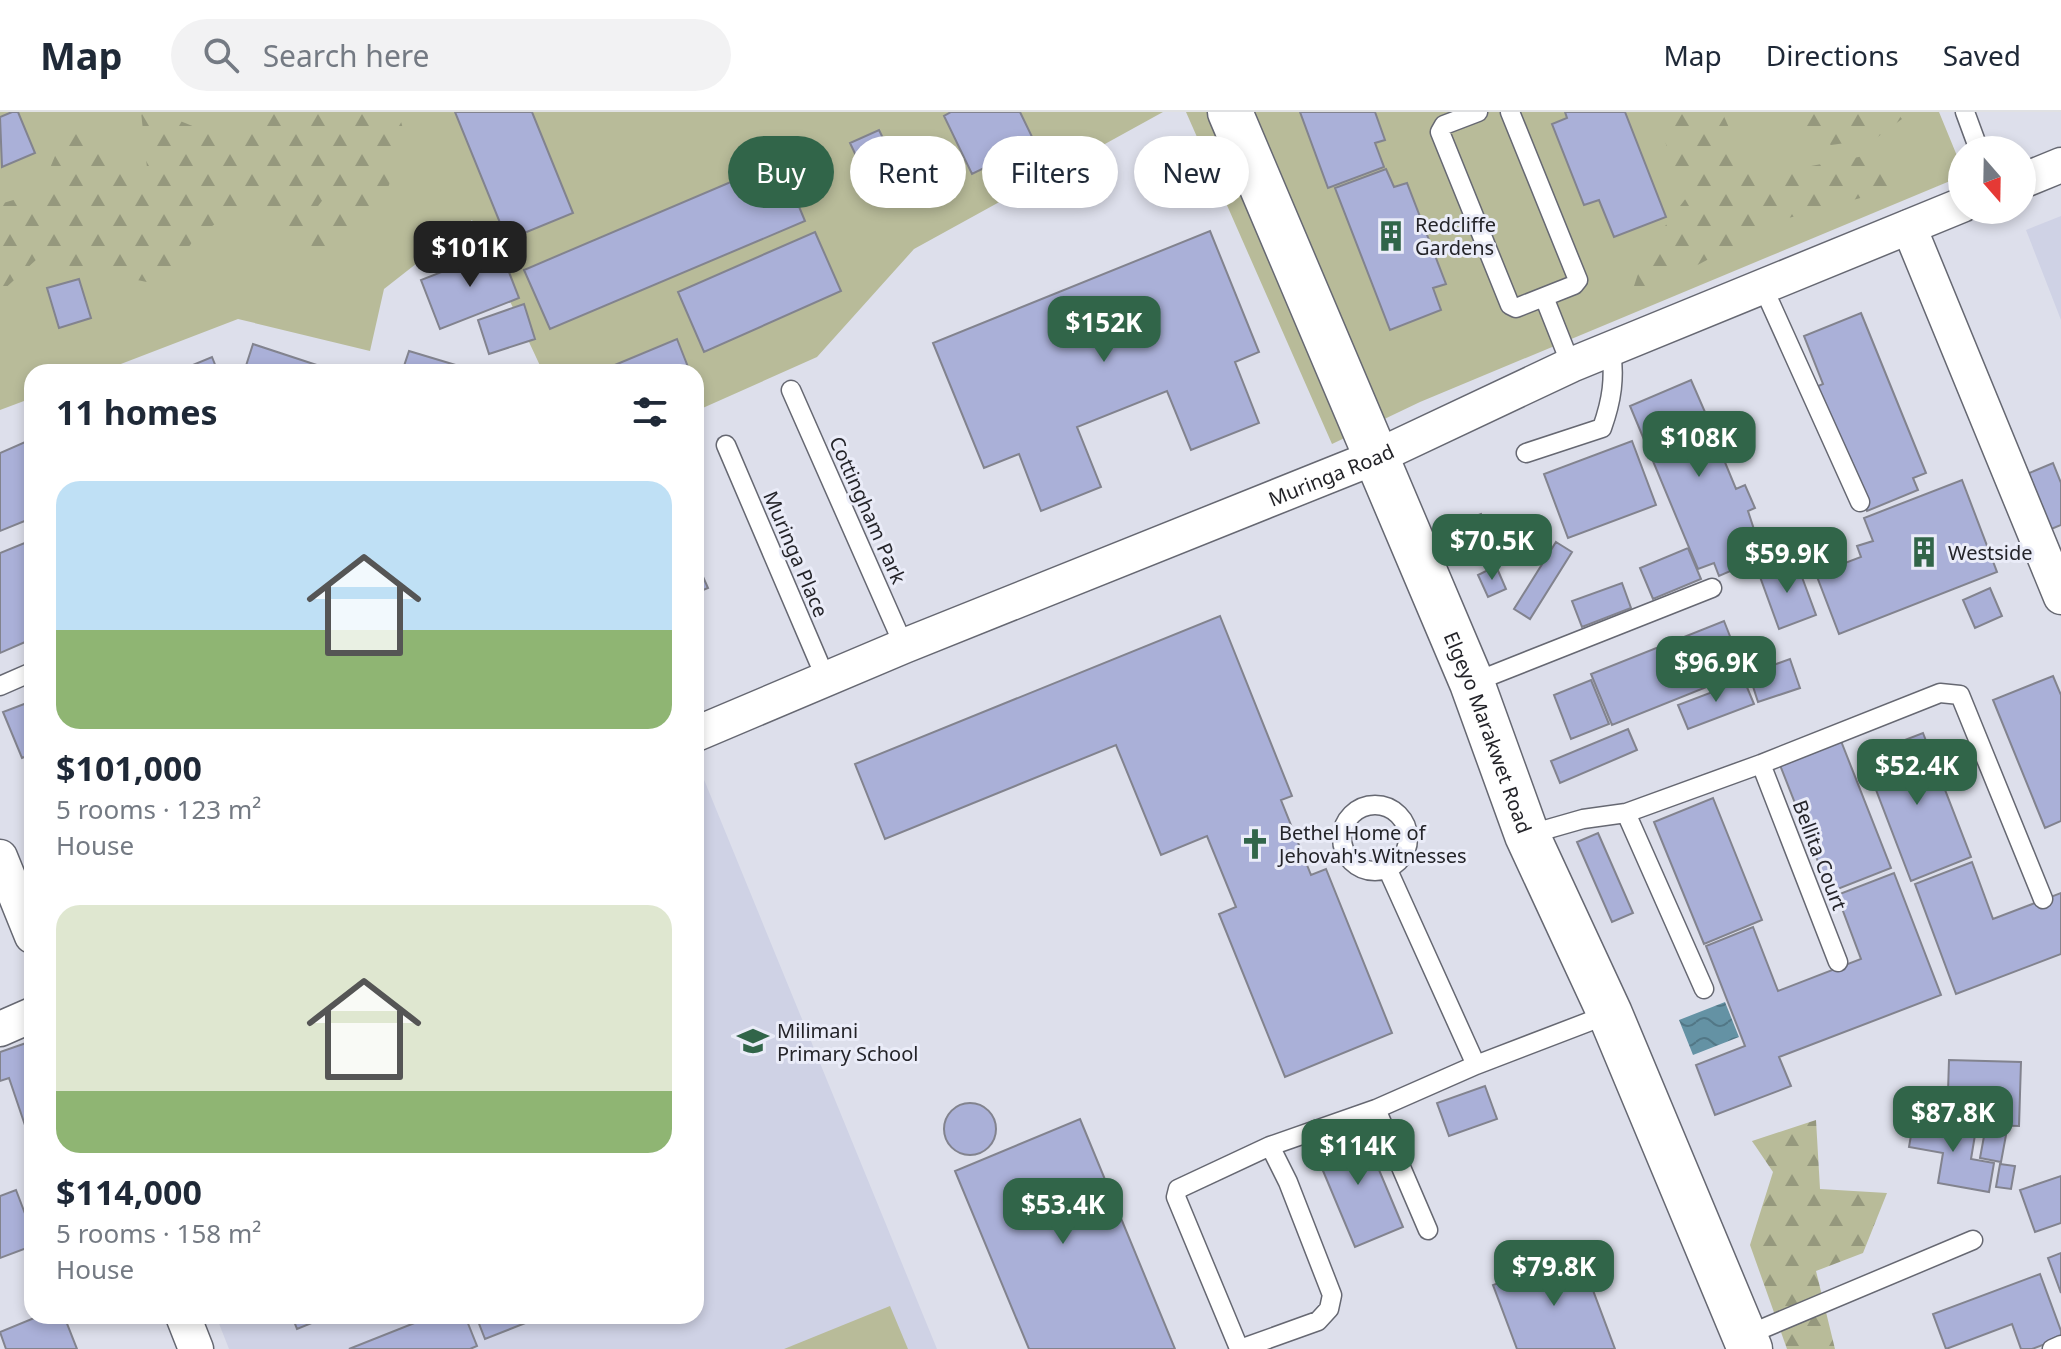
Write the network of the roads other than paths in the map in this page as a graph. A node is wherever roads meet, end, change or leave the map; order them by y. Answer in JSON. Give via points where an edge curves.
{"nodes":[{"id":1,"x":1230,"y":112,"type":"edge"},
{"id":2,"x":1478,"y":112,"type":"edge"},
{"id":3,"x":1510,"y":112,"type":"edge"},
{"id":4,"x":1965,"y":112,"type":"edge"},
{"id":5,"x":1974,"y":136,"type":"edge"},
{"id":6,"x":2061,"y":165,"type":"edge"},
{"id":7,"x":2036,"y":175,"type":"edge"},
{"id":8,"x":1948,"y":211,"type":"edge"},
{"id":9,"x":1909,"y":227,"type":"junction"},
{"id":10,"x":1763,"y":287,"type":"junction"},
{"id":11,"x":1544,"y":297,"type":"junction"},
{"id":12,"x":1611,"y":349,"type":"junction"},
{"id":13,"x":1567,"y":353,"type":"junction"},
{"id":14,"x":791,"y":390,"type":"dead end"},
{"id":15,"x":726,"y":445,"type":"dead end"},
{"id":16,"x":1526,"y":453,"type":"dead end"},
{"id":17,"x":1378,"y":456,"type":"junction"},
{"id":18,"x":1860,"y":502,"type":"dead end"},
{"id":19,"x":1712,"y":588,"type":"dead end"},
{"id":20,"x":2061,"y":597,"type":"edge"},
{"id":21,"x":904,"y":646,"type":"junction"},
{"id":22,"x":24,"y":676,"type":"edge"},
{"id":23,"x":826,"y":679,"type":"junction"},
{"id":24,"x":1472,"y":683,"type":"junction"},
{"id":25,"x":0,"y":686,"type":"edge"},
{"id":26,"x":704,"y":731,"type":"edge"},
{"id":27,"x":1761,"y":764,"type":"junction"},
{"id":28,"x":1626,"y":813,"type":"junction"},
{"id":29,"x":1527,"y":835,"type":"junction"},
{"id":30,"x":0,"y":857,"type":"edge"},
{"id":31,"x":1387,"y":868,"type":"dead end"},
{"id":32,"x":2043,"y":899,"type":"dead end"},
{"id":33,"x":24,"y":915,"type":"edge"},
{"id":34,"x":1838,"y":962,"type":"dead end"},
{"id":35,"x":1704,"y":989,"type":"dead end"},
{"id":36,"x":1610,"y":1014,"type":"junction"},
{"id":37,"x":24,"y":1018,"type":"edge"},
{"id":38,"x":0,"y":1029,"type":"edge"},
{"id":39,"x":1476,"y":1065,"type":"junction"},
{"id":40,"x":1376,"y":1109,"type":"junction"},
{"id":41,"x":1270,"y":1146,"type":"junction"},
{"id":42,"x":1428,"y":1230,"type":"dead end"},
{"id":43,"x":1973,"y":1240,"type":"dead end"},
{"id":44,"x":186,"y":1324,"type":"edge"},
{"id":45,"x":1747,"y":1343,"type":"edge"},
{"id":46,"x":2061,"y":1345,"type":"edge"},
{"id":47,"x":196,"y":1349,"type":"edge"},
{"id":48,"x":2052,"y":1349,"type":"edge"}],
"edges":[{"from":1,"to":17,"type":"street","name":"Elgeyo Marakwet Road"},
{"from":2,"to":11,"type":"lane","via":[[1444,125],[1440,132],[1510,305],[1516,308]]},
{"from":3,"to":11,"type":"lane","via":[[1578,280]]},
{"from":4,"to":5,"type":"lane"},
{"from":6,"to":7,"type":"street"},
{"from":8,"to":9,"type":"street","name":"Muringa Road"},
{"from":9,"to":10,"type":"street","name":"Muringa Road"},
{"from":9,"to":20,"type":"street"},
{"from":10,"to":12,"type":"street","name":"Muringa Road"},
{"from":10,"to":18,"type":"lane"},
{"from":11,"to":13,"type":"lane"},
{"from":12,"to":13,"type":"street","name":"Muringa Road"},
{"from":12,"to":16,"type":"lane","via":[[1614,377],[1602,428]]},
{"from":13,"to":17,"type":"street","name":"Muringa Road"},
{"from":14,"to":21,"type":"lane","name":"Cottingham Park"},
{"from":15,"to":23,"type":"lane","name":"Muringa Place"},
{"from":17,"to":21,"type":"street","name":"Muringa Road"},
{"from":17,"to":24,"type":"street","name":"Elgeyo Marakwet Road"},
{"from":19,"to":24,"type":"lane"},
{"from":21,"to":23,"type":"street","name":"Muringa Road"},
{"from":22,"to":25,"type":"lane"},
{"from":23,"to":26,"type":"street","name":"Muringa Road"},
{"from":24,"to":29,"type":"street","name":"Elgeyo Marakwet Road"},
{"from":27,"to":28,"type":"lane"},
{"from":27,"to":32,"type":"lane","via":[[1940,693],[1960,695]]},
{"from":27,"to":34,"type":"lane","name":"Bellita Court"},
{"from":28,"to":29,"type":"lane"},
{"from":28,"to":35,"type":"lane"},
{"from":29,"to":36,"type":"street","name":"Elgeyo Marakwet Road"},
{"from":30,"to":33,"type":"street"},
{"from":31,"to":39,"type":"lane"},
{"from":36,"to":39,"type":"lane"},
{"from":36,"to":45,"type":"street","name":"Elgeyo Marakwet Road"},
{"from":37,"to":38,"type":"street"},
{"from":39,"to":40,"type":"lane"},
{"from":40,"to":41,"type":"lane"},
{"from":40,"to":42,"type":"lane"},
{"from":41,"to":41,"type":"lane","via":[[1176,1192],[1243,1348],[1318,1321],[1332,1295]]},
{"from":43,"to":45,"type":"lane"},
{"from":44,"to":47,"type":"street"},
{"from":46,"to":48,"type":"lane"}]}
